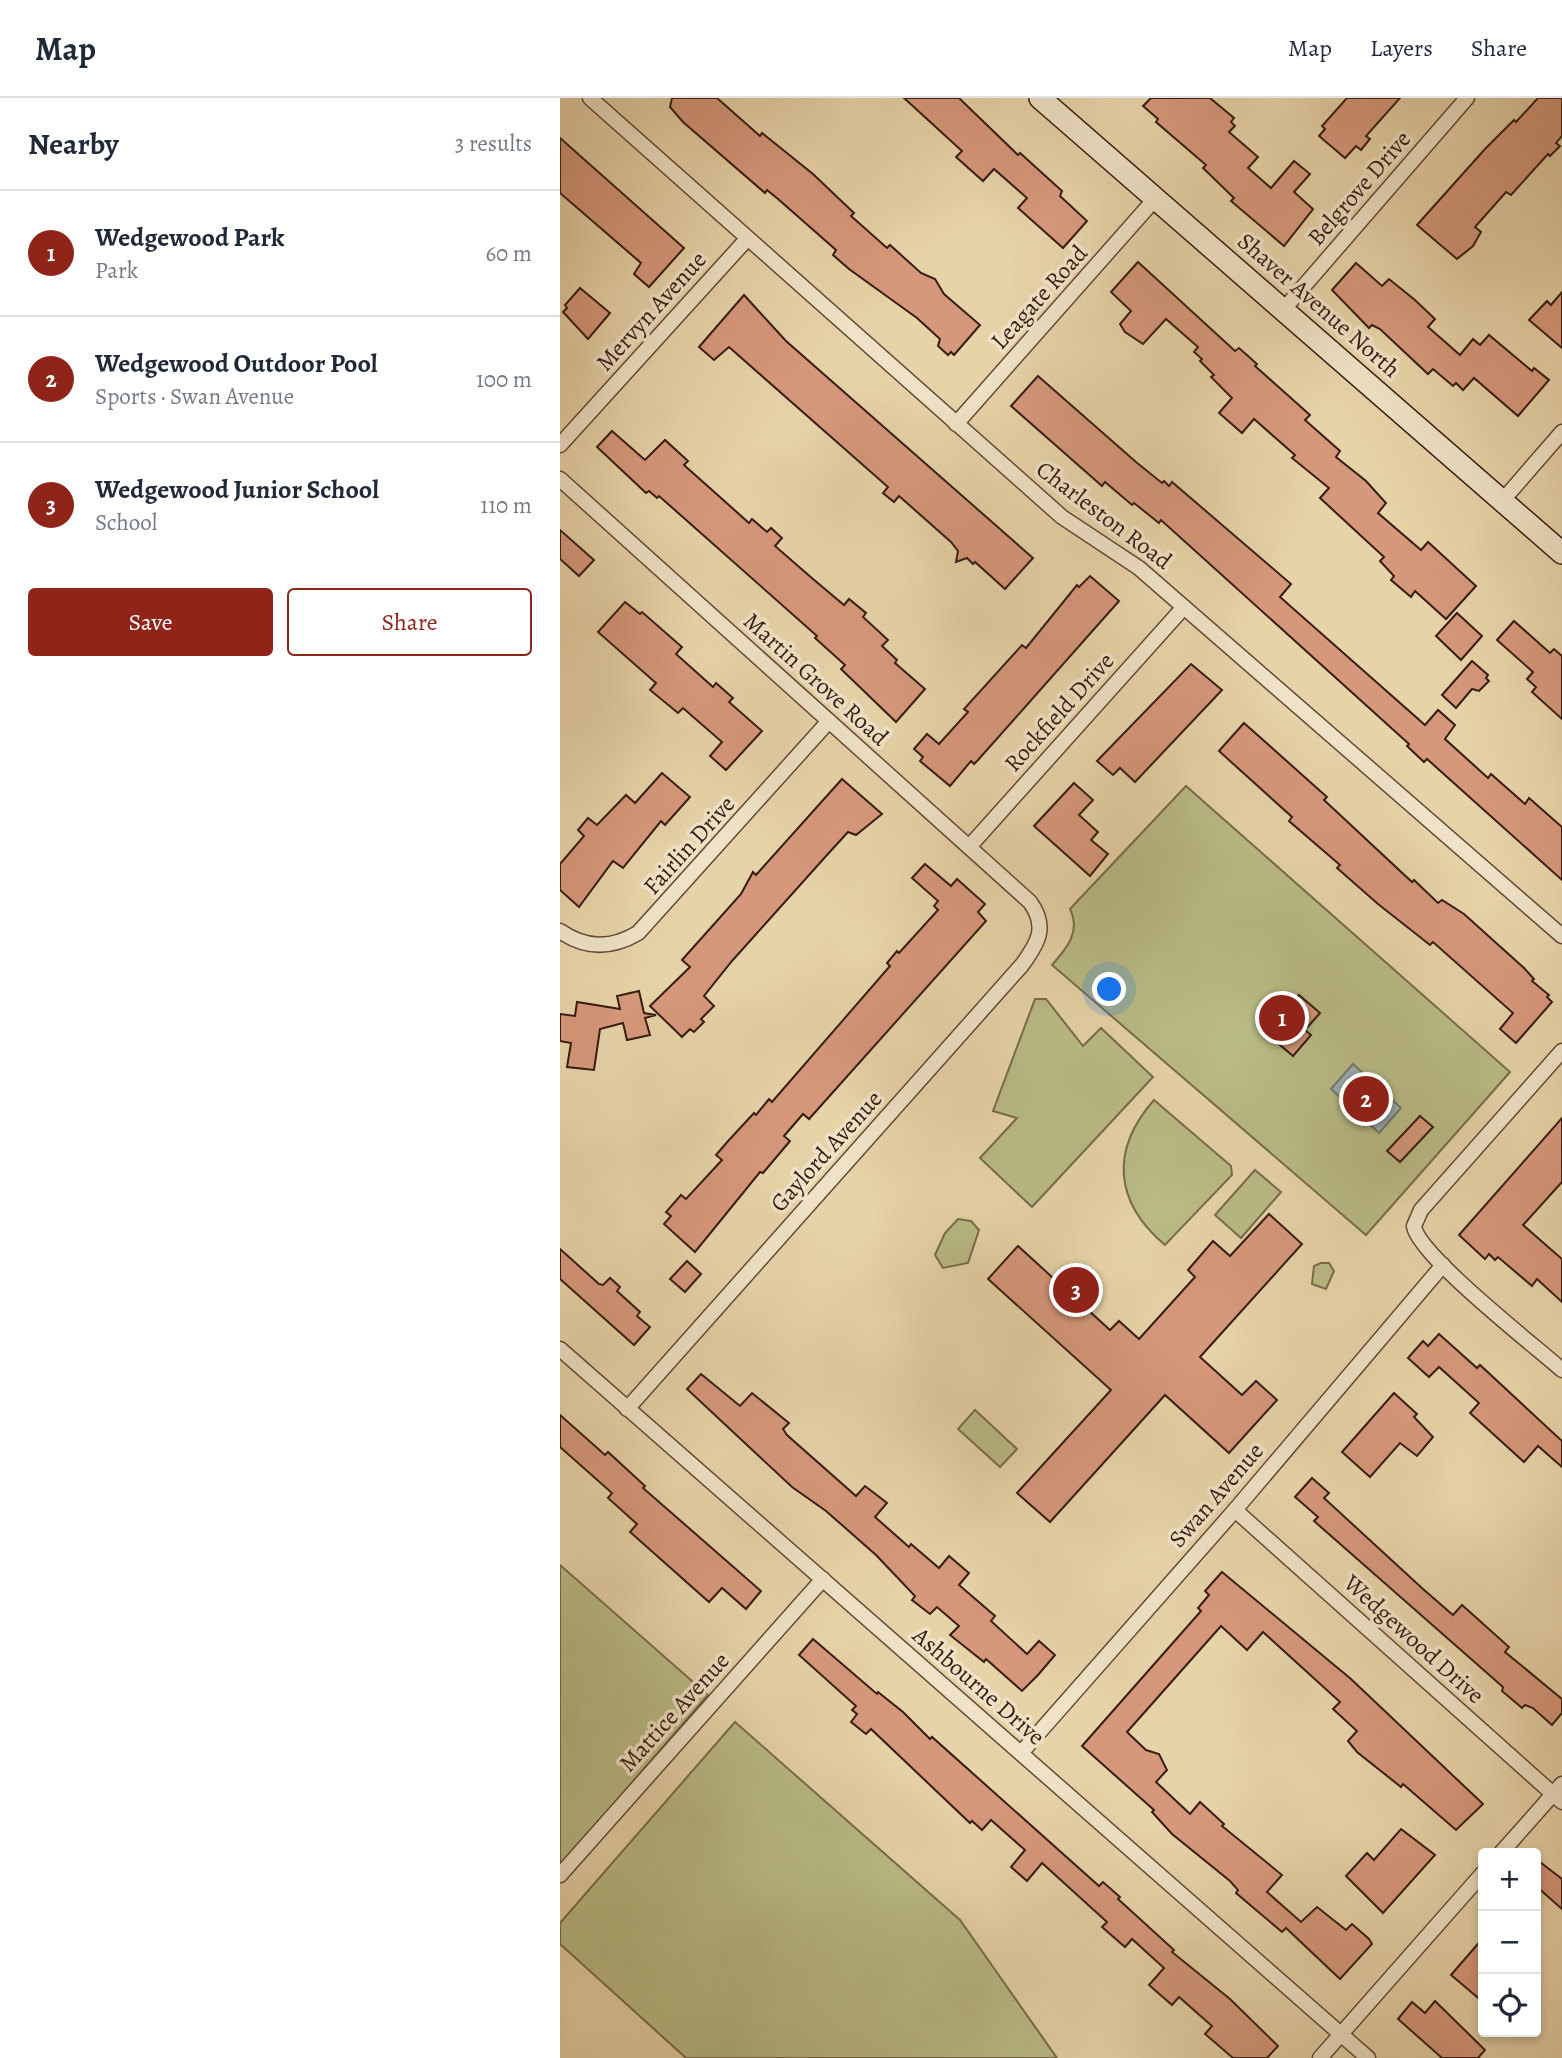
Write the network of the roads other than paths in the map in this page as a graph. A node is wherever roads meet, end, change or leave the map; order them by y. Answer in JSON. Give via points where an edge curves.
{"nodes":[{"id":1,"x":590,"y":98,"type":"edge"},
{"id":2,"x":1040,"y":98,"type":"edge"},
{"id":3,"x":1467,"y":98,"type":"edge"},
{"id":4,"x":1155,"y":200,"type":"junction"},
{"id":5,"x":747,"y":239,"type":"junction"},
{"id":6,"x":1284,"y":309,"type":"junction"},
{"id":7,"x":956,"y":424,"type":"junction"},
{"id":8,"x":1562,"y":432,"type":"edge"},
{"id":9,"x":560,"y":445,"type":"edge"},
{"id":10,"x":560,"y":479,"type":"edge"},
{"id":11,"x":1503,"y":500,"type":"junction"},
{"id":12,"x":1562,"y":553,"type":"edge"},
{"id":13,"x":1184,"y":607,"type":"junction"},
{"id":14,"x":829,"y":721,"type":"junction"},
{"id":15,"x":969,"y":847,"type":"junction"},
{"id":16,"x":1038,"y":915,"type":"joint"},
{"id":17,"x":560,"y":931,"type":"edge"},
{"id":18,"x":1562,"y":936,"type":"edge"},
{"id":19,"x":1562,"y":1051,"type":"edge"},
{"id":20,"x":1443,"y":1265,"type":"junction"},
{"id":21,"x":560,"y":1349,"type":"edge"},
{"id":22,"x":1562,"y":1370,"type":"edge"},
{"id":23,"x":627,"y":1409,"type":"junction"},
{"id":24,"x":1236,"y":1510,"type":"junction"},
{"id":25,"x":823,"y":1579,"type":"junction"},
{"id":26,"x":1021,"y":1753,"type":"junction"},
{"id":27,"x":1559,"y":1794,"type":"edge"},
{"id":28,"x":1506,"y":1848,"type":"edge"},
{"id":29,"x":560,"y":1875,"type":"edge"},
{"id":30,"x":1478,"y":1880,"type":"edge"},
{"id":31,"x":1341,"y":2034,"type":"junction"},
{"id":32,"x":1320,"y":2058,"type":"edge"},
{"id":33,"x":1368,"y":2058,"type":"edge"}],
"edges":[{"from":1,"to":5,"type":"street","name":"Charleston Road"},
{"from":2,"to":4,"type":"street","name":"Shaver Avenue North"},
{"from":3,"to":6,"type":"street","name":"Belgrove Drive"},
{"from":4,"to":6,"type":"street","name":"Shaver Avenue North"},
{"from":4,"to":7,"type":"street","name":"Leagate Road"},
{"from":5,"to":7,"type":"street","name":"Charleston Road"},
{"from":5,"to":9,"type":"street","name":"Mervyn Avenue"},
{"from":6,"to":11,"type":"street","name":"Shaver Avenue North"},
{"from":7,"to":13,"type":"street","name":"Charleston Road","via":[[1062,517],[1139,568]]},
{"from":8,"to":11,"type":"street"},
{"from":10,"to":14,"type":"street","name":"Martin Grove Road"},
{"from":11,"to":12,"type":"street","name":"Shaver Avenue North"},
{"from":13,"to":15,"type":"street","name":"Rockfield Drive"},
{"from":13,"to":18,"type":"street","name":"Charleston Road"},
{"from":14,"to":15,"type":"street","name":"Martin Grove Road"},
{"from":14,"to":17,"type":"street","name":"Fairlin Drive","via":[[638,933],[624,941],[592,945],[576,942]]},
{"from":15,"to":16,"type":"street","name":"Martin Grove Road","via":[[1030,902]]},
{"from":16,"to":23,"type":"street","name":"Gaylord Avenue","via":[[1039,939],[1022,965]]},
{"from":19,"to":20,"type":"street","via":[[1421,1210],[1414,1226],[1421,1244]]},
{"from":20,"to":22,"type":"street"},
{"from":20,"to":24,"type":"street","name":"Swan Avenue"},
{"from":21,"to":23,"type":"street","name":"Ashbourne Drive"},
{"from":23,"to":25,"type":"street","name":"Ashbourne Drive"},
{"from":24,"to":26,"type":"street","name":"Swan Avenue"},
{"from":24,"to":27,"type":"street","name":"Wedgewood Drive"},
{"from":25,"to":26,"type":"street","name":"Ashbourne Drive"},
{"from":25,"to":29,"type":"street","name":"Mattice Avenue"},
{"from":26,"to":31,"type":"street","name":"Ashbourne Drive"},
{"from":27,"to":28,"type":"street"},
{"from":30,"to":31,"type":"street"},
{"from":31,"to":32,"type":"street"},
{"from":31,"to":33,"type":"street","name":"Ashbourne Drive"}]}
